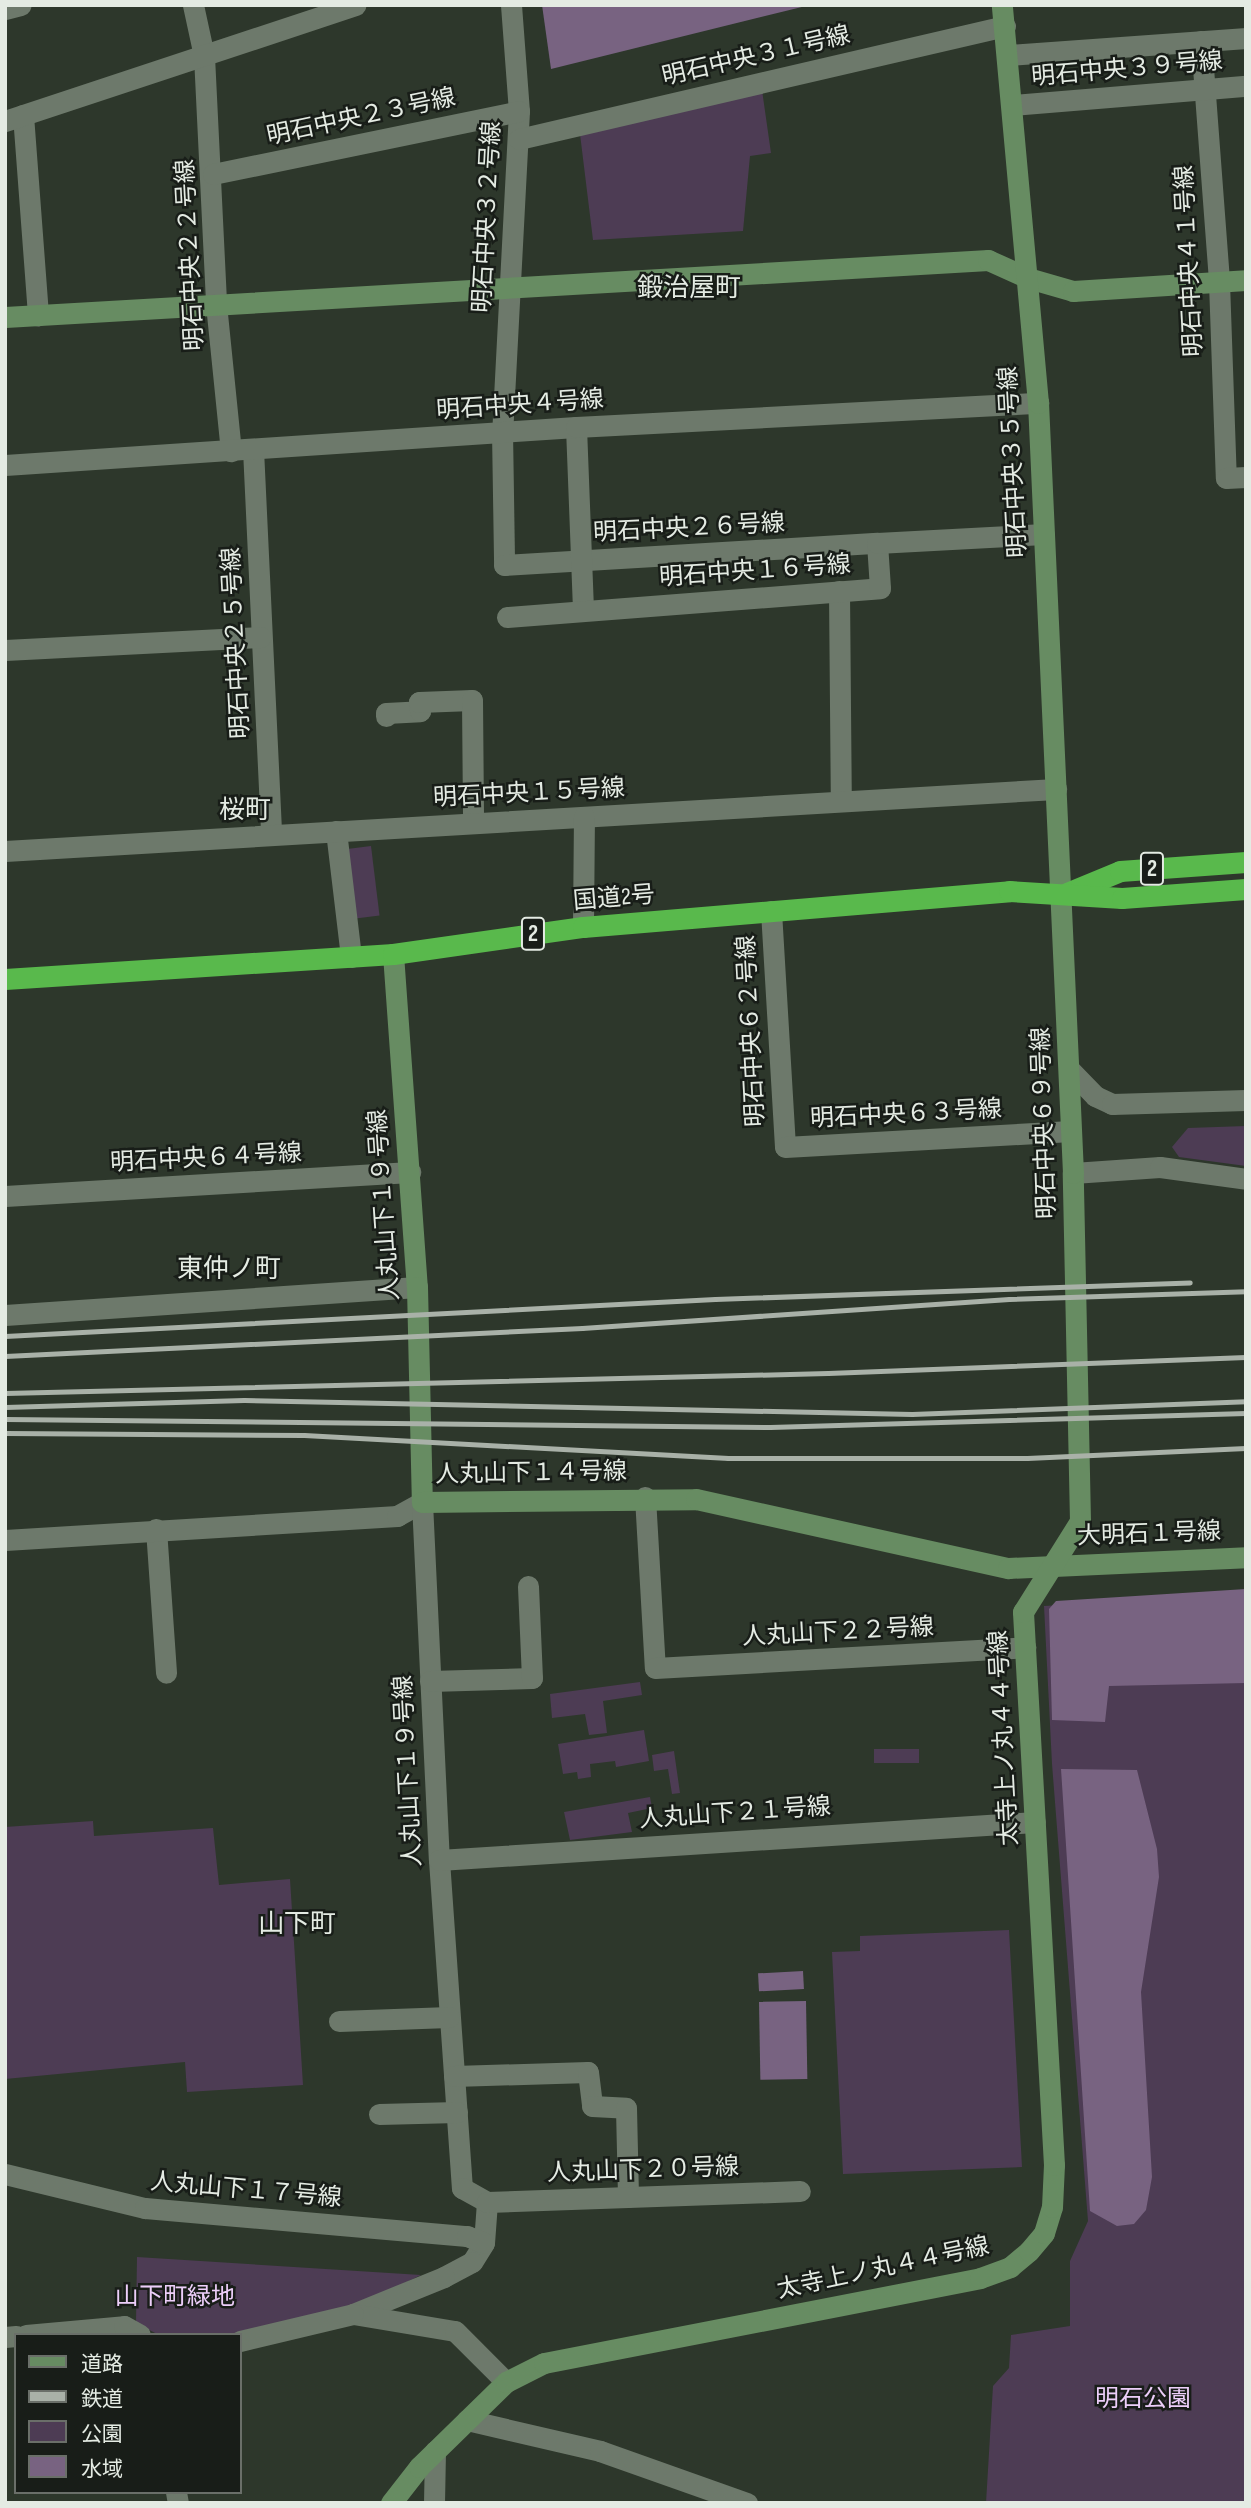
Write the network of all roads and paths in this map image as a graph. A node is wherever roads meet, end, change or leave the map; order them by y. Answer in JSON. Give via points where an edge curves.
{"nodes":[{"id":1,"x":21,"y":5,"type":"edge"},
{"id":2,"x":193,"y":5,"type":"edge"},
{"id":3,"x":355,"y":5,"type":"edge"},
{"id":4,"x":511,"y":5,"type":"edge"},
{"id":5,"x":5,"y":9,"type":"edge"},
{"id":6,"x":1003,"y":16,"type":"edge"},
{"id":7,"x":1246,"y":38,"type":"edge"},
{"id":8,"x":1201,"y":41,"type":"junction"},
{"id":9,"x":1008,"y":55,"type":"junction"},
{"id":10,"x":204,"y":56,"type":"junction"},
{"id":11,"x":1246,"y":86,"type":"edge"},
{"id":12,"x":1204,"y":88,"type":"junction"},
{"id":13,"x":1013,"y":104,"type":"junction"},
{"id":14,"x":519,"y":111,"type":"junction"},
{"id":15,"x":14,"y":118,"type":"edge"},
{"id":16,"x":519,"y":139,"type":"junction"},
{"id":17,"x":213,"y":174,"type":"junction"},
{"id":18,"x":1028,"y":278,"type":"junction"},
{"id":19,"x":1246,"y":280,"type":"edge"},
{"id":20,"x":1219,"y":282,"type":"junction"},
{"id":21,"x":510,"y":284,"type":"junction"},
{"id":22,"x":216,"y":304,"type":"junction"},
{"id":23,"x":38,"y":315,"type":"junction"},
{"id":24,"x":5,"y":317,"type":"edge"},
{"id":25,"x":1038,"y":403,"type":"junction"},
{"id":26,"x":576,"y":427,"type":"junction"},
{"id":27,"x":502,"y":432,"type":"junction"},
{"id":28,"x":253,"y":449,"type":"junction"},
{"id":29,"x":231,"y":451,"type":"junction"},
{"id":30,"x":5,"y":465,"type":"edge"},
{"id":31,"x":1236,"y":478,"type":"edge"},
{"id":32,"x":1044,"y":534,"type":"junction"},
{"id":33,"x":877,"y":543,"type":"junction"},
{"id":34,"x":581,"y":560,"type":"junction"},
{"id":35,"x":504,"y":565,"type":"joint"},
{"id":36,"x":839,"y":590,"type":"junction"},
{"id":37,"x":583,"y":610,"type":"junction"},
{"id":38,"x":506,"y":617,"type":"dead end"},
{"id":39,"x":261,"y":637,"type":"junction"},
{"id":40,"x":5,"y":650,"type":"edge"},
{"id":41,"x":386,"y":716,"type":"dead end"},
{"id":42,"x":1056,"y":789,"type":"junction"},
{"id":43,"x":841,"y":801,"type":"junction"},
{"id":44,"x":584,"y":817,"type":"junction"},
{"id":45,"x":474,"y":821,"type":"junction"},
{"id":46,"x":336,"y":831,"type":"junction"},
{"id":47,"x":271,"y":835,"type":"junction"},
{"id":48,"x":5,"y":850,"type":"edge"},
{"id":49,"x":1246,"y":862,"type":"edge"},
{"id":50,"x":1246,"y":889,"type":"edge"},
{"id":51,"x":1062,"y":895,"type":"junction"},
{"id":52,"x":771,"y":911,"type":"junction"},
{"id":53,"x":583,"y":927,"type":"junction"},
{"id":54,"x":393,"y":954,"type":"junction"},
{"id":55,"x":351,"y":957,"type":"junction"},
{"id":56,"x":5,"y":979,"type":"edge"},
{"id":57,"x":1070,"y":1070,"type":"junction"},
{"id":58,"x":1246,"y":1100,"type":"edge"},
{"id":59,"x":1072,"y":1131,"type":"junction"},
{"id":60,"x":785,"y":1147,"type":"joint"},
{"id":61,"x":410,"y":1172,"type":"junction"},
{"id":62,"x":1073,"y":1173,"type":"junction"},
{"id":63,"x":1246,"y":1179,"type":"edge"},
{"id":64,"x":5,"y":1196,"type":"edge"},
{"id":65,"x":417,"y":1287,"type":"junction"},
{"id":66,"x":5,"y":1315,"type":"edge"},
{"id":67,"x":645,"y":1497,"type":"junction"},
{"id":68,"x":422,"y":1502,"type":"junction"},
{"id":69,"x":156,"y":1529,"type":"junction"},
{"id":70,"x":5,"y":1540,"type":"edge"},
{"id":71,"x":1246,"y":1557,"type":"edge"},
{"id":72,"x":1055,"y":1563,"type":"junction"},
{"id":73,"x":528,"y":1586,"type":"dead end"},
{"id":74,"x":1025,"y":1647,"type":"junction"},
{"id":75,"x":166,"y":1673,"type":"dead end"},
{"id":76,"x":430,"y":1681,"type":"junction"},
{"id":77,"x":1035,"y":1822,"type":"junction"},
{"id":78,"x":439,"y":1860,"type":"junction"},
{"id":79,"x":449,"y":2017,"type":"junction"},
{"id":80,"x":339,"y":2021,"type":"dead end"},
{"id":81,"x":454,"y":2077,"type":"junction"},
{"id":82,"x":457,"y":2112,"type":"junction"},
{"id":83,"x":379,"y":2114,"type":"dead end"},
{"id":84,"x":5,"y":2174,"type":"edge"},
{"id":85,"x":800,"y":2190,"type":"dead end"},
{"id":86,"x":628,"y":2197,"type":"junction"},
{"id":87,"x":487,"y":2202,"type":"junction"},
{"id":88,"x":484,"y":2243,"type":"junction"},
{"id":89,"x":353,"y":2314,"type":"junction"},
{"id":90,"x":48,"y":2333,"type":"edge"},
{"id":91,"x":136,"y":2333,"type":"edge"},
{"id":92,"x":242,"y":2341,"type":"edge"},
{"id":93,"x":506,"y":2382,"type":"junction"},
{"id":94,"x":467,"y":2420,"type":"junction"},
{"id":95,"x":435,"y":2451,"type":"junction"},
{"id":96,"x":391,"y":2503,"type":"edge"},
{"id":97,"x":434,"y":2503,"type":"edge"},
{"id":98,"x":747,"y":2503,"type":"edge"}],
"edges":[{"from":1,"to":5,"type":"street"},
{"from":2,"to":10,"type":"street","name":"明石中央２２号線"},
{"from":3,"to":10,"type":"street"},
{"from":4,"to":14,"type":"street","name":"明石中央３２号線"},
{"from":6,"to":9,"type":"street","name":"明石中央３５号線"},
{"from":6,"to":16,"type":"street","name":"明石中央３１号線"},
{"from":7,"to":8,"type":"street"},
{"from":8,"to":9,"type":"street"},
{"from":8,"to":12,"type":"street","name":"明石中央４１号線"},
{"from":9,"to":13,"type":"street","name":"明石中央３５号線"},
{"from":10,"to":15,"type":"street"},
{"from":10,"to":17,"type":"street","name":"明石中央２２号線"},
{"from":11,"to":12,"type":"street","name":"明石中央３９号線"},
{"from":12,"to":13,"type":"street","name":"明石中央３９号線"},
{"from":12,"to":20,"type":"street","name":"明石中央４１号線"},
{"from":13,"to":18,"type":"street","name":"明石中央３５号線"},
{"from":14,"to":16,"type":"street","name":"明石中央３２号線"},
{"from":14,"to":17,"type":"street","name":"明石中央２３号線"},
{"from":15,"to":23,"type":"street"},
{"from":16,"to":21,"type":"street","name":"明石中央３２号線"},
{"from":17,"to":22,"type":"street","name":"明石中央２２号線"},
{"from":18,"to":20,"type":"street","via":[[1073,291]]},
{"from":18,"to":21,"type":"street","via":[[988,260]]},
{"from":18,"to":25,"type":"street","name":"明石中央３５号線"},
{"from":19,"to":20,"type":"street"},
{"from":20,"to":31,"type":"street","name":"明石中央４１号線"},
{"from":21,"to":22,"type":"street"},
{"from":21,"to":27,"type":"street","name":"明石中央３２号線"},
{"from":22,"to":23,"type":"street"},
{"from":22,"to":29,"type":"street","name":"明石中央２２号線"},
{"from":23,"to":24,"type":"street"},
{"from":25,"to":26,"type":"street","name":"明石中央４号線"},
{"from":25,"to":32,"type":"street","name":"明石中央３５号線"},
{"from":26,"to":27,"type":"street","name":"明石中央４号線"},
{"from":26,"to":34,"type":"street"},
{"from":27,"to":28,"type":"street","name":"明石中央４号線"},
{"from":27,"to":35,"type":"street","name":"明石中央３２号線"},
{"from":28,"to":29,"type":"street","name":"明石中央４号線"},
{"from":28,"to":39,"type":"street","name":"明石中央２５号線"},
{"from":29,"to":30,"type":"street","name":"明石中央４号線"},
{"from":32,"to":33,"type":"street","name":"明石中央１６号線"},
{"from":32,"to":42,"type":"street","name":"明石中央３５号線"},
{"from":33,"to":34,"type":"street","name":"明石中央２６号線"},
{"from":33,"to":36,"type":"street","name":"明石中央１６号線","via":[[880,587]]},
{"from":34,"to":35,"type":"street","name":"明石中央２６号線"},
{"from":34,"to":37,"type":"street"},
{"from":36,"to":37,"type":"street","name":"明石中央１６号線"},
{"from":36,"to":43,"type":"street"},
{"from":37,"to":38,"type":"street","name":"明石中央１６号線"},
{"from":39,"to":40,"type":"street"},
{"from":39,"to":47,"type":"street","name":"明石中央２５号線"},
{"from":41,"to":45,"type":"street","via":[[420,711],[419,702],[471,699]]},
{"from":42,"to":43,"type":"street","name":"明石中央１５号線"},
{"from":42,"to":51,"type":"street","name":"明石中央３５号線"},
{"from":43,"to":44,"type":"street","name":"明石中央１５号線"},
{"from":44,"to":45,"type":"street","name":"明石中央１５号線"},
{"from":44,"to":53,"type":"street"},
{"from":45,"to":46,"type":"street","name":"明石中央１５号線"},
{"from":46,"to":47,"type":"street","name":"明石中央１５号線"},
{"from":46,"to":55,"type":"street"},
{"from":47,"to":48,"type":"street","name":"明石中央１５号線"},
{"from":49,"to":51,"type":"highway","name":"国道2号","number":"2","via":[[1120,871]]},
{"from":50,"to":51,"type":"highway","name":"国道2号","number":"2","via":[[1122,898]]},
{"from":51,"to":52,"type":"highway","name":"国道2号","number":"2","via":[[1009,891]]},
{"from":51,"to":57,"type":"street","name":"明石中央６９号線"},
{"from":52,"to":53,"type":"highway","name":"国道2号","number":"2"},
{"from":52,"to":60,"type":"street","name":"明石中央６２号線"},
{"from":53,"to":54,"type":"highway","name":"国道2号","number":"2"},
{"from":54,"to":55,"type":"highway","name":"国道2号","number":"2"},
{"from":54,"to":61,"type":"street","name":"人丸山下１９号線"},
{"from":55,"to":56,"type":"highway","name":"国道2号","number":"2"},
{"from":57,"to":58,"type":"street","via":[[1095,1097],[1112,1104]]},
{"from":57,"to":59,"type":"street","name":"明石中央６９号線"},
{"from":59,"to":60,"type":"street","name":"明石中央６３号線"},
{"from":59,"to":62,"type":"street","name":"明石中央６９号線"},
{"from":61,"to":64,"type":"street","name":"明石中央６４号線"},
{"from":61,"to":65,"type":"street","name":"人丸山下１９号線"},
{"from":62,"to":63,"type":"street","via":[[1160,1167]]},
{"from":62,"to":72,"type":"street","name":"明石中央６９号線","via":[[1081,1507],[1080,1521]]},
{"from":65,"to":66,"type":"street"},
{"from":65,"to":68,"type":"street","name":"人丸山下１９号線"},
{"from":67,"to":68,"type":"street","name":"人丸山下１４号線"},
{"from":67,"to":72,"type":"street","name":"人丸山下１４号線","via":[[696,1499],[1008,1568]]},
{"from":67,"to":74,"type":"street","name":"人丸山下２２号線","via":[[655,1668]]},
{"from":68,"to":69,"type":"street","name":"人丸山下１４号線","via":[[397,1516]]},
{"from":68,"to":76,"type":"street","name":"人丸山下１９号線"},
{"from":69,"to":70,"type":"street","name":"人丸山下１４号線"},
{"from":69,"to":75,"type":"street"},
{"from":71,"to":72,"type":"street","name":"大明石１号線"},
{"from":72,"to":74,"type":"street","name":"太寺上ノ丸４４号線","via":[[1023,1612]]},
{"from":73,"to":76,"type":"street","via":[[532,1678]]},
{"from":74,"to":77,"type":"street","name":"太寺上ノ丸４４号線"},
{"from":76,"to":78,"type":"street","name":"人丸山下１９号線"},
{"from":77,"to":78,"type":"street","name":"人丸山下２１号線"},
{"from":77,"to":93,"type":"street","name":"太寺上ノ丸４４号線","via":[[1054,2165],[1052,2207],[1044,2233],[1029,2251],[1010,2267],[981,2278],[544,2363]]},
{"from":78,"to":79,"type":"street","name":"人丸山下１９号線"},
{"from":79,"to":80,"type":"street"},
{"from":79,"to":81,"type":"street","name":"人丸山下１９号線"},
{"from":81,"to":82,"type":"street","name":"人丸山下１９号線"},
{"from":81,"to":86,"type":"street","via":[[588,2072],[592,2106],[626,2108]]},
{"from":82,"to":83,"type":"street"},
{"from":82,"to":87,"type":"street","name":"人丸山下１９号線","via":[[463,2188]]},
{"from":84,"to":88,"type":"street","name":"人丸山下１７号線","via":[[145,2208],[467,2236]]},
{"from":85,"to":86,"type":"street","name":"人丸山下２０号線"},
{"from":86,"to":87,"type":"street","name":"人丸山下２０号線"},
{"from":87,"to":88,"type":"street"},
{"from":88,"to":89,"type":"street","via":[[472,2262]]},
{"from":89,"to":92,"type":"street"},
{"from":89,"to":93,"type":"street","via":[[455,2331]]},
{"from":90,"to":91,"type":"street","via":[[124,2326]]},
{"from":93,"to":94,"type":"street","name":"太寺上ノ丸４４号線"},
{"from":94,"to":95,"type":"street","name":"太寺上ノ丸４４号線"},
{"from":94,"to":98,"type":"street","via":[[600,2451]]},
{"from":95,"to":96,"type":"street","name":"太寺上ノ丸４４号線"},
{"from":95,"to":97,"type":"street"}]}
